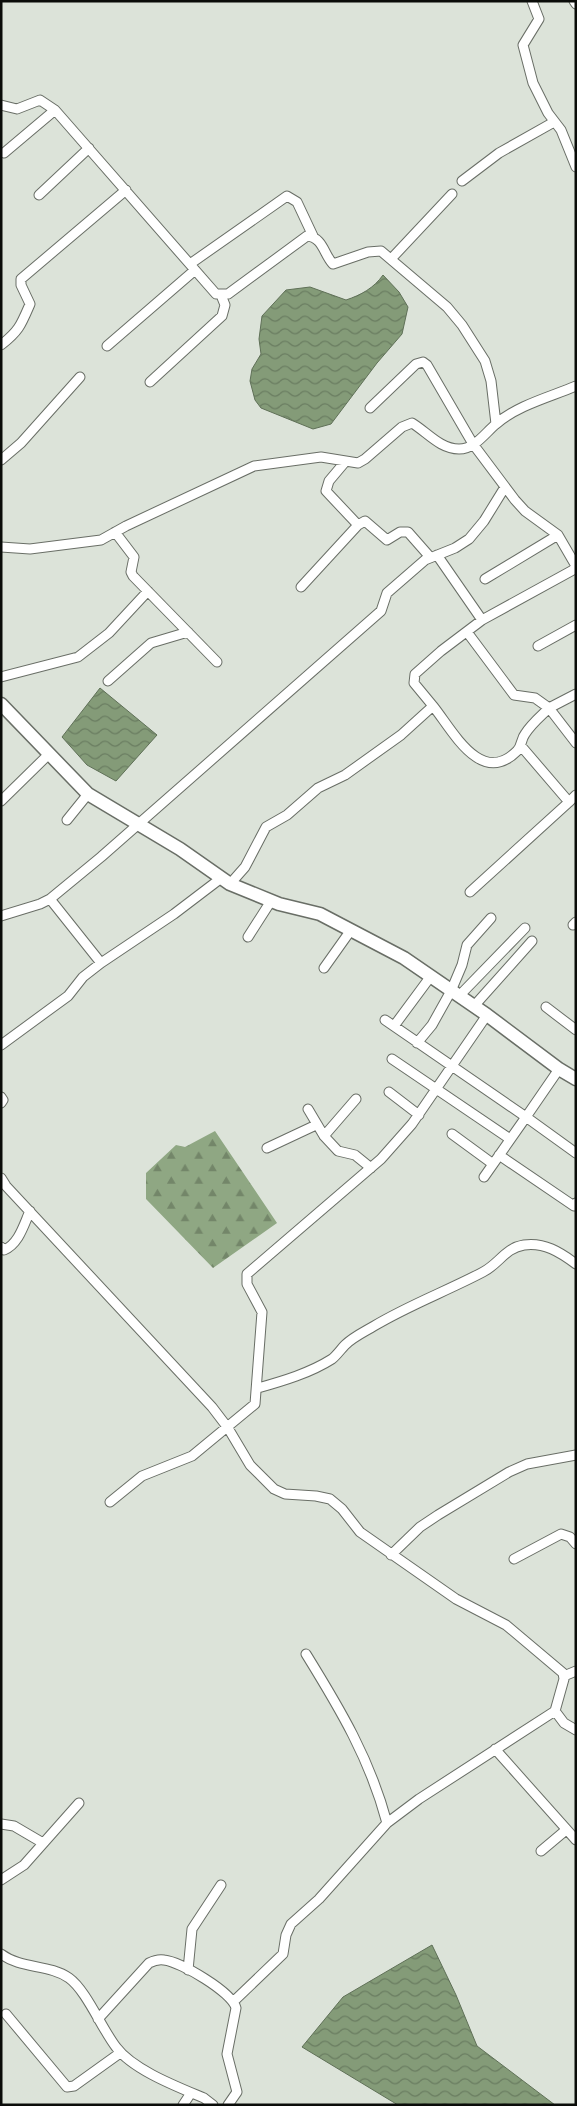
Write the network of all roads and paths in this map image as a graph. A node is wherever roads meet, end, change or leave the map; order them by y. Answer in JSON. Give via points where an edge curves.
{"nodes":[{"id":1,"x":532,"y":1,"type":"edge"},
{"id":2,"x":1,"y":105,"type":"edge"},
{"id":3,"x":55,"y":110,"type":"junction"},
{"id":4,"x":554,"y":122,"type":"junction"},
{"id":5,"x":89,"y":148,"type":"junction"},
{"id":6,"x":4,"y":153,"type":"dead end"},
{"id":7,"x":576,"y":167,"type":"edge"},
{"id":8,"x":462,"y":181,"type":"dead end"},
{"id":9,"x":126,"y":190,"type":"junction"},
{"id":10,"x":452,"y":194,"type":"dead end"},
{"id":11,"x":39,"y":195,"type":"dead end"},
{"id":12,"x":314,"y":236,"type":"junction"},
{"id":13,"x":391,"y":259,"type":"junction"},
{"id":14,"x":192,"y":267,"type":"junction"},
{"id":15,"x":221,"y":295,"type":"junction"},
{"id":16,"x":1,"y":345,"type":"edge"},
{"id":17,"x":107,"y":346,"type":"dead end"},
{"id":18,"x":80,"y":377,"type":"dead end"},
{"id":19,"x":150,"y":382,"type":"dead end"},
{"id":20,"x":576,"y":386,"type":"edge"},
{"id":21,"x":370,"y":408,"type":"dead end"},
{"id":22,"x":496,"y":424,"type":"junction"},
{"id":23,"x":473,"y":444,"type":"junction"},
{"id":24,"x":1,"y":460,"type":"edge"},
{"id":25,"x":345,"y":462,"type":"junction"},
{"id":26,"x":505,"y":487,"type":"junction"},
{"id":27,"x":358,"y":524,"type":"junction"},
{"id":28,"x":120,"y":529,"type":"junction"},
{"id":29,"x":558,"y":535,"type":"junction"},
{"id":30,"x":1,"y":547,"type":"edge"},
{"id":31,"x":434,"y":556,"type":"junction"},
{"id":32,"x":576,"y":566,"type":"edge"},
{"id":33,"x":485,"y":579,"type":"dead end"},
{"id":34,"x":301,"y":587,"type":"dead end"},
{"id":35,"x":148,"y":591,"type":"junction"},
{"id":36,"x":482,"y":620,"type":"junction"},
{"id":37,"x":576,"y":626,"type":"edge"},
{"id":38,"x":188,"y":632,"type":"junction"},
{"id":39,"x":467,"y":632,"type":"junction"},
{"id":40,"x":538,"y":646,"type":"dead end"},
{"id":41,"x":217,"y":662,"type":"dead end"},
{"id":42,"x":1,"y":677,"type":"edge"},
{"id":43,"x":108,"y":681,"type":"dead end"},
{"id":44,"x":572,"y":695,"type":"edge"},
{"id":45,"x":1,"y":704,"type":"edge"},
{"id":46,"x":576,"y":704,"type":"edge"},
{"id":47,"x":433,"y":706,"type":"junction"},
{"id":48,"x":549,"y":708,"type":"junction"},
{"id":49,"x":576,"y":743,"type":"edge"},
{"id":50,"x":521,"y":746,"type":"junction"},
{"id":51,"x":49,"y":754,"type":"junction"},
{"id":52,"x":88,"y":794,"type":"junction"},
{"id":53,"x":572,"y":798,"type":"edge"},
{"id":54,"x":1,"y":801,"type":"edge"},
{"id":55,"x":67,"y":820,"type":"dead end"},
{"id":56,"x":139,"y":824,"type":"junction"},
{"id":57,"x":225,"y":881,"type":"junction"},
{"id":58,"x":470,"y":892,"type":"dead end"},
{"id":59,"x":50,"y":899,"type":"junction"},
{"id":60,"x":271,"y":901,"type":"junction"},
{"id":61,"x":1,"y":916,"type":"edge"},
{"id":62,"x":491,"y":918,"type":"dead end"},
{"id":63,"x":525,"y":928,"type":"dead end"},
{"id":64,"x":351,"y":930,"type":"junction"},
{"id":65,"x":248,"y":937,"type":"dead end"},
{"id":66,"x":532,"y":941,"type":"dead end"},
{"id":67,"x":101,"y":963,"type":"junction"},
{"id":68,"x":324,"y":968,"type":"dead end"},
{"id":69,"x":431,"y":976,"type":"junction"},
{"id":70,"x":455,"y":993,"type":"junction"},
{"id":71,"x":474,"y":1006,"type":"junction"},
{"id":72,"x":546,"y":1007,"type":"dead end"},
{"id":73,"x":487,"y":1015,"type":"junction"},
{"id":74,"x":384,"y":1020,"type":"dead end"},
{"id":75,"x":394,"y":1026,"type":"junction"},
{"id":76,"x":576,"y":1030,"type":"edge"},
{"id":77,"x":417,"y":1043,"type":"junction"},
{"id":78,"x":1,"y":1045,"type":"edge"},
{"id":79,"x":392,"y":1059,"type":"dead end"},
{"id":80,"x":452,"y":1068,"type":"junction"},
{"id":81,"x":559,"y":1069,"type":"junction"},
{"id":82,"x":576,"y":1079,"type":"edge"},
{"id":83,"x":438,"y":1089,"type":"junction"},
{"id":84,"x":389,"y":1092,"type":"dead end"},
{"id":85,"x":1,"y":1097,"type":"edge"},
{"id":86,"x":356,"y":1099,"type":"dead end"},
{"id":87,"x":1,"y":1103,"type":"edge"},
{"id":88,"x":308,"y":1109,"type":"dead end"},
{"id":89,"x":419,"y":1114,"type":"junction"},
{"id":90,"x":526,"y":1117,"type":"junction"},
{"id":91,"x":316,"y":1124,"type":"junction"},
{"id":92,"x":452,"y":1134,"type":"dead end"},
{"id":93,"x":324,"y":1136,"type":"junction"},
{"id":94,"x":510,"y":1139,"type":"junction"},
{"id":95,"x":267,"y":1148,"type":"dead end"},
{"id":96,"x":576,"y":1153,"type":"edge"},
{"id":97,"x":499,"y":1155,"type":"junction"},
{"id":98,"x":493,"y":1164,"type":"junction"},
{"id":99,"x":372,"y":1168,"type":"junction"},
{"id":100,"x":484,"y":1177,"type":"dead end"},
{"id":101,"x":1,"y":1178,"type":"edge"},
{"id":102,"x":575,"y":1205,"type":"edge"},
{"id":103,"x":30,"y":1211,"type":"junction"},
{"id":104,"x":1,"y":1248,"type":"edge"},
{"id":105,"x":576,"y":1264,"type":"edge"},
{"id":106,"x":258,"y":1388,"type":"junction"},
{"id":107,"x":228,"y":1428,"type":"junction"},
{"id":108,"x":576,"y":1455,"type":"edge"},
{"id":109,"x":110,"y":1502,"type":"dead end"},
{"id":110,"x":576,"y":1544,"type":"edge"},
{"id":111,"x":391,"y":1555,"type":"junction"},
{"id":112,"x":514,"y":1559,"type":"dead end"},
{"id":113,"x":306,"y":1654,"type":"dead end"},
{"id":114,"x":576,"y":1671,"type":"edge"},
{"id":115,"x":564,"y":1676,"type":"junction"},
{"id":116,"x":555,"y":1711,"type":"junction"},
{"id":117,"x":576,"y":1730,"type":"edge"},
{"id":118,"x":495,"y":1750,"type":"junction"},
{"id":119,"x":79,"y":1803,"type":"dead end"},
{"id":120,"x":387,"y":1823,"type":"junction"},
{"id":121,"x":1,"y":1824,"type":"edge"},
{"id":122,"x":566,"y":1830,"type":"junction"},
{"id":123,"x":576,"y":1840,"type":"edge"},
{"id":124,"x":43,"y":1844,"type":"junction"},
{"id":125,"x":541,"y":1851,"type":"dead end"},
{"id":126,"x":1,"y":1880,"type":"edge"},
{"id":127,"x":221,"y":1885,"type":"dead end"},
{"id":128,"x":1,"y":1954,"type":"edge"},
{"id":129,"x":188,"y":1970,"type":"junction"},
{"id":130,"x":234,"y":2002,"type":"junction"},
{"id":131,"x":6,"y":2014,"type":"dead end"},
{"id":132,"x":98,"y":2019,"type":"junction"},
{"id":133,"x":120,"y":2053,"type":"junction"},
{"id":134,"x":191,"y":2093,"type":"junction"},
{"id":135,"x":183,"y":2105,"type":"edge"},
{"id":136,"x":213,"y":2105,"type":"edge"},
{"id":137,"x":228,"y":2105,"type":"edge"}],
"edges":[{"from":1,"to":4,"type":"street","via":[[539,21],[523,45],[533,83]]},
{"from":2,"to":3,"type":"street","via":[[17,109],[40,100]]},
{"from":3,"to":5,"type":"street"},
{"from":3,"to":6,"type":"street"},
{"from":4,"to":7,"type":"street","via":[[562,130]]},
{"from":4,"to":8,"type":"street","via":[[499,153]]},
{"from":5,"to":9,"type":"street"},
{"from":5,"to":11,"type":"street"},
{"from":9,"to":14,"type":"street"},
{"from":9,"to":16,"type":"street","via":[[21,279],[30,304],[19,329]]},
{"from":10,"to":13,"type":"street"},
{"from":12,"to":13,"type":"street","via":[[333,264],[375,251],[381,251]]},
{"from":12,"to":14,"type":"street","via":[[296,202],[286,196]]},
{"from":12,"to":15,"type":"street","via":[[307,236],[228,294]]},
{"from":13,"to":22,"type":"street","via":[[447,308],[475,344],[485,361],[491,382]]},
{"from":14,"to":15,"type":"street","via":[[216,294]]},
{"from":14,"to":17,"type":"street"},
{"from":15,"to":19,"type":"street","via":[[226,306],[222,316]]},
{"from":18,"to":24,"type":"street","via":[[21,443]]},
{"from":20,"to":22,"type":"street","via":[[523,407]]},
{"from":21,"to":23,"type":"street","via":[[416,364],[423,362]]},
{"from":22,"to":23,"type":"street"},
{"from":23,"to":25,"type":"street","via":[[460,449],[451,448],[412,423],[402,427],[365,459],[358,463]]},
{"from":23,"to":26,"type":"street"},
{"from":25,"to":27,"type":"street","via":[[329,481],[326,491]]},
{"from":25,"to":28,"type":"street","via":[[321,457],[254,466]]},
{"from":26,"to":29,"type":"street","via":[[525,511]]},
{"from":26,"to":31,"type":"street","via":[[469,539]]},
{"from":27,"to":31,"type":"street","via":[[365,521],[385,540],[400,532],[408,532]]},
{"from":27,"to":34,"type":"street"},
{"from":28,"to":30,"type":"street","via":[[94,542],[30,549]]},
{"from":28,"to":35,"type":"street","via":[[134,557],[131,572]]},
{"from":29,"to":32,"type":"street"},
{"from":29,"to":33,"type":"street"},
{"from":31,"to":36,"type":"street"},
{"from":31,"to":56,"type":"street","via":[[392,588],[381,611],[339,650]]},
{"from":32,"to":36,"type":"street"},
{"from":35,"to":38,"type":"street"},
{"from":35,"to":42,"type":"street","via":[[109,633],[78,657]]},
{"from":36,"to":39,"type":"street"},
{"from":37,"to":40,"type":"street"},
{"from":38,"to":41,"type":"street"},
{"from":38,"to":43,"type":"street","via":[[151,643]]},
{"from":39,"to":47,"type":"street","via":[[441,651],[413,679]]},
{"from":39,"to":48,"type":"street","via":[[514,695],[535,698]]},
{"from":44,"to":46,"type":"street"},
{"from":44,"to":48,"type":"street"},
{"from":45,"to":51,"type":"street"},
{"from":47,"to":50,"type":"street","via":[[479,761],[494,763],[508,758]]},
{"from":47,"to":57,"type":"street","via":[[401,735],[345,775],[318,788],[287,815],[266,827],[245,867]]},
{"from":48,"to":49,"type":"street"},
{"from":48,"to":50,"type":"street","via":[[525,733]]},
{"from":50,"to":53,"type":"street"},
{"from":51,"to":52,"type":"street"},
{"from":51,"to":54,"type":"street"},
{"from":52,"to":55,"type":"street"},
{"from":52,"to":56,"type":"street"},
{"from":53,"to":58,"type":"street"},
{"from":56,"to":57,"type":"street"},
{"from":56,"to":59,"type":"street"},
{"from":57,"to":60,"type":"street"},
{"from":57,"to":67,"type":"street"},
{"from":59,"to":61,"type":"street"},
{"from":59,"to":67,"type":"street"},
{"from":60,"to":64,"type":"street","via":[[320,914]]},
{"from":60,"to":65,"type":"street"},
{"from":62,"to":70,"type":"street","via":[[467,945]]},
{"from":63,"to":70,"type":"street"},
{"from":64,"to":68,"type":"street"},
{"from":64,"to":69,"type":"street"},
{"from":66,"to":71,"type":"street"},
{"from":67,"to":78,"type":"street","via":[[68,996]]},
{"from":69,"to":70,"type":"street"},
{"from":69,"to":75,"type":"street"},
{"from":70,"to":71,"type":"street"},
{"from":70,"to":77,"type":"street"},
{"from":71,"to":73,"type":"street"},
{"from":72,"to":76,"type":"street"},
{"from":73,"to":80,"type":"street"},
{"from":73,"to":81,"type":"street"},
{"from":74,"to":75,"type":"street"},
{"from":75,"to":77,"type":"street"},
{"from":77,"to":80,"type":"street"},
{"from":79,"to":83,"type":"street"},
{"from":80,"to":83,"type":"street"},
{"from":80,"to":90,"type":"street"},
{"from":81,"to":82,"type":"street"},
{"from":81,"to":90,"type":"street"},
{"from":83,"to":89,"type":"street"},
{"from":83,"to":94,"type":"street"},
{"from":84,"to":89,"type":"street"},
{"from":85,"to":87,"type":"street"},
{"from":86,"to":93,"type":"street"},
{"from":88,"to":91,"type":"street"},
{"from":89,"to":99,"type":"street"},
{"from":90,"to":94,"type":"street"},
{"from":90,"to":96,"type":"street"},
{"from":91,"to":93,"type":"street"},
{"from":91,"to":95,"type":"street"},
{"from":92,"to":98,"type":"street"},
{"from":93,"to":99,"type":"street","via":[[338,1151],[355,1155]]},
{"from":94,"to":97,"type":"street"},
{"from":97,"to":98,"type":"street"},
{"from":97,"to":102,"type":"street"},
{"from":98,"to":100,"type":"street"},
{"from":99,"to":106,"type":"street","via":[[247,1274],[247,1284],[262,1312]]},
{"from":101,"to":103,"type":"street"},
{"from":103,"to":104,"type":"street","via":[[18,1237],[9,1248]]},
{"from":103,"to":107,"type":"street"},
{"from":105,"to":106,"type":"street","via":[[556,1250],[540,1245],[511,1248],[487,1270],[419,1301],[352,1339],[334,1358],[288,1379]]},
{"from":106,"to":107,"type":"street","via":[[255,1404]]},
{"from":107,"to":109,"type":"street","via":[[192,1456],[142,1476]]},
{"from":107,"to":111,"type":"street","via":[[263,1481],[285,1494],[330,1499],[360,1532]]},
{"from":108,"to":111,"type":"street","via":[[527,1464],[509,1472],[438,1515]]},
{"from":110,"to":112,"type":"street","via":[[561,1534]]},
{"from":111,"to":115,"type":"street","via":[[456,1599],[510,1628]]},
{"from":113,"to":120,"type":"street","via":[[371,1771]]},
{"from":114,"to":115,"type":"street"},
{"from":115,"to":116,"type":"street"},
{"from":116,"to":117,"type":"street","via":[[564,1723]]},
{"from":116,"to":118,"type":"street"},
{"from":118,"to":120,"type":"street","via":[[418,1798]]},
{"from":118,"to":122,"type":"street"},
{"from":119,"to":124,"type":"street"},
{"from":120,"to":130,"type":"street","via":[[319,1899],[291,1924],[283,1954]]},
{"from":121,"to":124,"type":"street","via":[[14,1826]]},
{"from":122,"to":123,"type":"street"},
{"from":122,"to":125,"type":"street"},
{"from":124,"to":126,"type":"street","via":[[24,1865]]},
{"from":127,"to":129,"type":"street","via":[[192,1929]]},
{"from":128,"to":132,"type":"street","via":[[16,1962],[70,1978]]},
{"from":129,"to":130,"type":"street"},
{"from":129,"to":132,"type":"street","via":[[163,1959],[149,1963]]},
{"from":130,"to":137,"type":"street","via":[[236,2008],[227,2054],[237,2092]]},
{"from":131,"to":133,"type":"street","via":[[67,2087],[74,2086]]},
{"from":132,"to":133,"type":"street"},
{"from":133,"to":134,"type":"street"},
{"from":134,"to":135,"type":"street"},
{"from":134,"to":136,"type":"street"}]}
